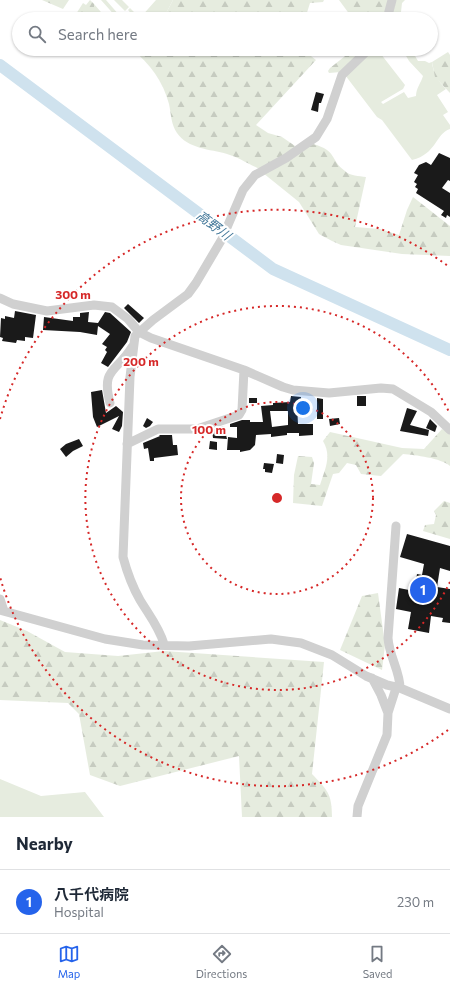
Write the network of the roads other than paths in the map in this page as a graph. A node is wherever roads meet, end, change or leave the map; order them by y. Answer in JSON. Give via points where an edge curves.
{"nodes":[{"id":1,"x":392,"y":0,"type":"edge"},
{"id":2,"x":389,"y":12,"type":"edge"},
{"id":3,"x":362,"y":56,"type":"edge"},
{"id":4,"x":0,"y":298,"type":"edge"},
{"id":5,"x":139,"y":332,"type":"junction"},
{"id":6,"x":133,"y":346,"type":"junction"},
{"id":7,"x":244,"y":370,"type":"junction"},
{"id":8,"x":110,"y":403,"type":"dead end"},
{"id":9,"x":450,"y":430,"type":"edge"},
{"id":10,"x":127,"y":444,"type":"junction"},
{"id":11,"x":396,"y":526,"type":"dead end"},
{"id":12,"x":0,"y":599,"type":"edge"},
{"id":13,"x":2,"y":611,"type":"edge"},
{"id":14,"x":164,"y":644,"type":"junction"},
{"id":15,"x":372,"y":678,"type":"junction"},
{"id":16,"x":398,"y":688,"type":"junction"},
{"id":17,"x":450,"y":709,"type":"edge"},
{"id":18,"x":388,"y":713,"type":"junction"},
{"id":19,"x":357,"y":817,"type":"edge"}],
"edges":[{"from":1,"to":2,"type":"street"},
{"from":3,"to":5,"type":"street","via":[[342,75],[327,119],[316,137],[255,175],[243,190],[222,239],[188,294]]},
{"from":4,"to":5,"type":"street","via":[[13,304],[47,311],[94,305],[108,306],[118,310]]},
{"from":5,"to":6,"type":"street","via":[[135,336]]},
{"from":5,"to":7,"type":"street"},
{"from":6,"to":8,"type":"street","via":[[109,375],[107,387]]},
{"from":6,"to":10,"type":"street"},
{"from":7,"to":9,"type":"street","via":[[283,387],[310,392],[393,389],[431,412]]},
{"from":7,"to":10,"type":"street","via":[[242,410],[238,415],[197,429],[158,429]]},
{"from":10,"to":14,"type":"street","via":[[123,556],[128,578],[157,625]]},
{"from":11,"to":16,"type":"street","via":[[388,638],[389,650],[400,679]]},
{"from":12,"to":13,"type":"street"},
{"from":13,"to":14,"type":"street","via":[[105,639],[143,645]]},
{"from":14,"to":15,"type":"street","via":[[190,646],[271,639],[301,643],[332,655]]},
{"from":15,"to":16,"type":"street","via":[[387,686]]},
{"from":15,"to":18,"type":"street"},
{"from":16,"to":17,"type":"street"},
{"from":16,"to":18,"type":"street"},
{"from":18,"to":19,"type":"street","via":[[387,735],[358,806]]}]}
